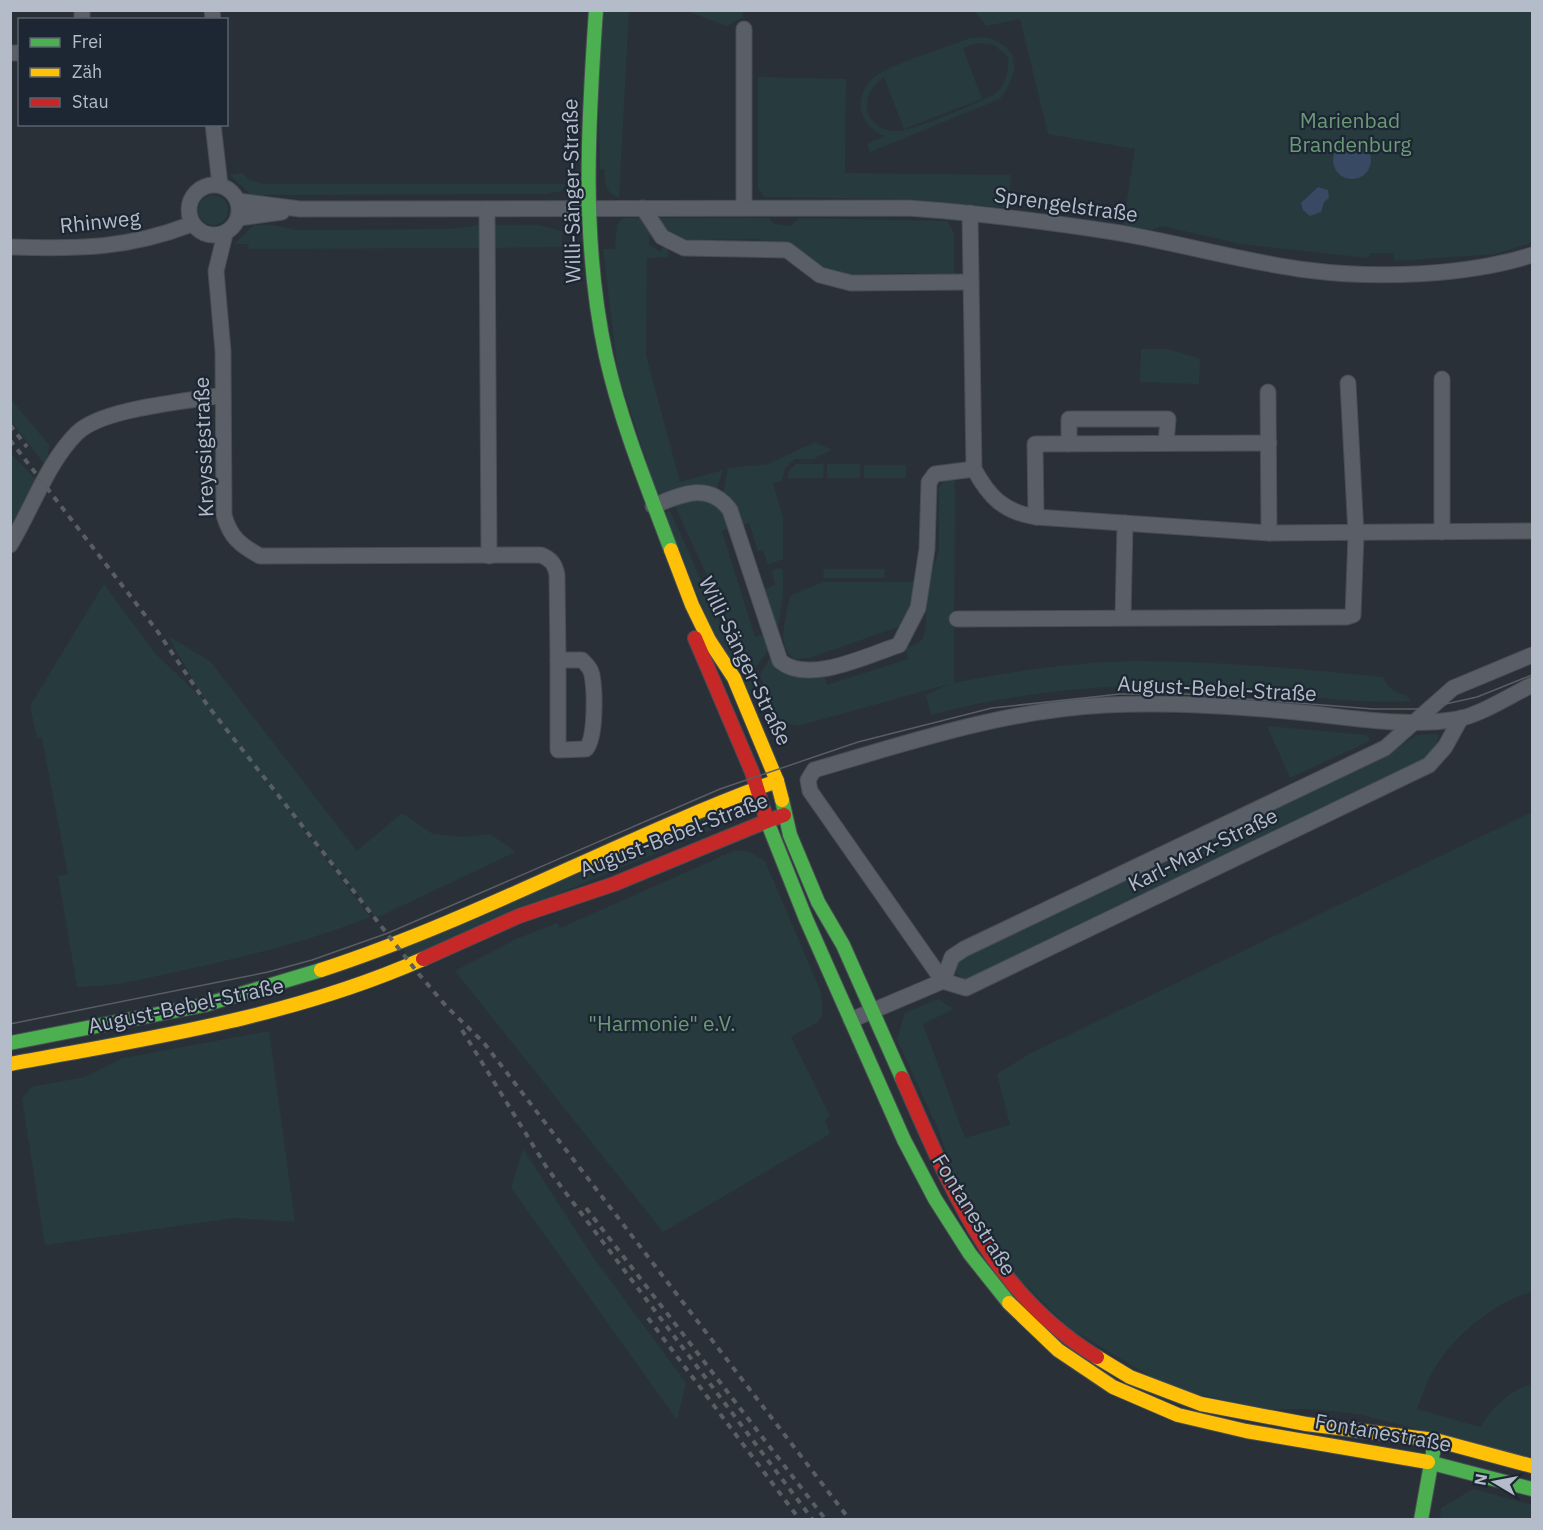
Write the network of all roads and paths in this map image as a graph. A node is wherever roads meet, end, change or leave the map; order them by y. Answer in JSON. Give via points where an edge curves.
{"nodes":[{"id":1,"x":596,"y":10,"type":"edge"},
{"id":2,"x":744,"y":29,"type":"dead end"},
{"id":3,"x":213,"y":132,"type":"edge"},
{"id":4,"x":220,"y":185,"type":"junction"},
{"id":5,"x":203,"y":187,"type":"junction"},
{"id":6,"x":238,"y":201,"type":"junction"},
{"id":7,"x":589,"y":208,"type":"junction"},
{"id":8,"x":643,"y":208,"type":"junction"},
{"id":9,"x":744,"y":208,"type":"junction"},
{"id":10,"x":300,"y":209,"type":"junction"},
{"id":11,"x":487,"y":209,"type":"junction"},
{"id":12,"x":970,"y":213,"type":"junction"},
{"id":13,"x":239,"y":218,"type":"junction"},
{"id":14,"x":192,"y":224,"type":"junction"},
{"id":15,"x":225,"y":234,"type":"junction"},
{"id":16,"x":205,"y":235,"type":"junction"},
{"id":17,"x":10,"y":247,"type":"edge"},
{"id":18,"x":1533,"y":255,"type":"edge"},
{"id":19,"x":216,"y":271,"type":"junction"},
{"id":20,"x":970,"y":282,"type":"junction"},
{"id":21,"x":1442,"y":379,"type":"dead end"},
{"id":22,"x":1348,"y":382,"type":"dead end"},
{"id":23,"x":1268,"y":392,"type":"dead end"},
{"id":24,"x":223,"y":395,"type":"junction"},
{"id":25,"x":1166,"y":443,"type":"junction"},
{"id":26,"x":1269,"y":443,"type":"junction"},
{"id":27,"x":1069,"y":444,"type":"junction"},
{"id":28,"x":974,"y":469,"type":"junction"},
{"id":29,"x":653,"y":506,"type":"junction"},
{"id":30,"x":1036,"y":517,"type":"junction"},
{"id":31,"x":1125,"y":524,"type":"junction"},
{"id":32,"x":1533,"y":531,"type":"edge"},
{"id":33,"x":1442,"y":532,"type":"junction"},
{"id":34,"x":1269,"y":533,"type":"junction"},
{"id":35,"x":1356,"y":534,"type":"junction"},
{"id":36,"x":10,"y":545,"type":"edge"},
{"id":37,"x":489,"y":556,"type":"junction"},
{"id":38,"x":674,"y":560,"type":"junction"},
{"id":39,"x":1123,"y":617,"type":"junction"},
{"id":40,"x":957,"y":619,"type":"dead end"},
{"id":41,"x":1533,"y":655,"type":"edge"},
{"id":42,"x":558,"y":660,"type":"junction"},
{"id":43,"x":1533,"y":686,"type":"edge"},
{"id":44,"x":1461,"y":718,"type":"junction"},
{"id":45,"x":1413,"y":724,"type":"junction"},
{"id":46,"x":777,"y":781,"type":"junction"},
{"id":47,"x":758,"y":788,"type":"junction"},
{"id":48,"x":784,"y":815,"type":"junction"},
{"id":49,"x":767,"y":821,"type":"junction"},
{"id":50,"x":943,"y":981,"type":"junction"},
{"id":51,"x":871,"y":1013,"type":"junction"},
{"id":52,"x":851,"y":1020,"type":"junction"},
{"id":53,"x":10,"y":1043,"type":"edge"},
{"id":54,"x":10,"y":1064,"type":"edge"},
{"id":55,"x":1435,"y":1440,"type":"junction"},
{"id":56,"x":1431,"y":1462,"type":"junction"},
{"id":57,"x":1533,"y":1466,"type":"edge"},
{"id":58,"x":1533,"y":1489,"type":"edge"},
{"id":59,"x":1421,"y":1520,"type":"edge"}],
"edges":[{"from":1,"to":7,"type":"main road","name":"Willi-Sänger-Straße","via":[[589,108]]},
{"from":2,"to":9,"type":"street"},
{"from":3,"to":4,"type":"street"},
{"from":3,"to":5,"type":"street"},
{"from":4,"to":5,"type":"street"},
{"from":4,"to":6,"type":"street"},
{"from":5,"to":14,"type":"street","via":[[190,203]]},
{"from":6,"to":10,"type":"street"},
{"from":6,"to":13,"type":"street"},
{"from":7,"to":8,"type":"street","name":"Sprengelstraße"},
{"from":7,"to":11,"type":"street","name":"Sprengelstraße"},
{"from":7,"to":29,"type":"main road","name":"Willi-Sänger-Straße","via":[[595,293],[606,356]]},
{"from":8,"to":9,"type":"street","name":"Sprengelstraße"},
{"from":8,"to":20,"type":"street","via":[[662,237],[684,248],[787,250],[820,275],[851,283]]},
{"from":9,"to":12,"type":"street","name":"Sprengelstraße","via":[[908,208]]},
{"from":10,"to":11,"type":"street","name":"Sprengelstraße"},
{"from":10,"to":13,"type":"street"},
{"from":11,"to":37,"type":"street"},
{"from":12,"to":18,"type":"street","name":"Sprengelstraße","via":[[1119,233],[1308,270],[1358,274],[1504,264]]},
{"from":12,"to":20,"type":"street"},
{"from":13,"to":15,"type":"street"},
{"from":14,"to":16,"type":"street"},
{"from":14,"to":17,"type":"street","name":"Rhinweg","via":[[142,241],[112,246]]},
{"from":15,"to":16,"type":"street"},
{"from":15,"to":19,"type":"street","name":"Kreyssigstraße"},
{"from":16,"to":19,"type":"street","name":"Kreyssigstraße"},
{"from":19,"to":24,"type":"street","name":"Kreyssigstraße"},
{"from":20,"to":28,"type":"street"},
{"from":21,"to":33,"type":"street"},
{"from":22,"to":35,"type":"street"},
{"from":23,"to":26,"type":"street"},
{"from":24,"to":36,"type":"street","via":[[93,421],[76,434],[48,475]]},
{"from":24,"to":37,"type":"street","name":"Kreyssigstraße","via":[[224,515],[238,544],[260,556]]},
{"from":25,"to":26,"type":"street"},
{"from":25,"to":27,"type":"street"},
{"from":25,"to":27,"type":"street","via":[[1167,419],[1069,419]]},
{"from":26,"to":34,"type":"street"},
{"from":27,"to":30,"type":"street","via":[[1035,444]]},
{"from":28,"to":29,"type":"street","name":"Willi-Sänger-Straße","via":[[935,474],[929,482],[927,549],[918,608],[899,645],[819,671],[794,669],[780,661],[730,510],[723,500],[705,492],[688,492]]},
{"from":28,"to":30,"type":"street","via":[[986,490],[1002,504]]},
{"from":29,"to":38,"type":"main road","name":"Willi-Sänger-Straße"},
{"from":30,"to":31,"type":"street"},
{"from":31,"to":34,"type":"street"},
{"from":31,"to":39,"type":"street"},
{"from":32,"to":33,"type":"street"},
{"from":33,"to":35,"type":"street"},
{"from":34,"to":35,"type":"street"},
{"from":35,"to":39,"type":"street","via":[[1353,615]]},
{"from":37,"to":42,"type":"street","name":"Kreyssigstraße","via":[[541,555],[555,565]]},
{"from":38,"to":46,"type":"main road","name":"Willi-Sänger-Straße","via":[[709,640],[734,678]]},
{"from":38,"to":47,"type":"main road","name":"Willi-Sänger-Straße","via":[[696,639]]},
{"from":39,"to":40,"type":"street"},
{"from":41,"to":45,"type":"street","name":"Karl-Marx-Straße","via":[[1453,688]]},
{"from":42,"to":42,"type":"street","name":"Kreyssigstraße","via":[[558,750],[586,749],[593,731],[592,674],[582,660]]},
{"from":43,"to":44,"type":"street"},
{"from":44,"to":45,"type":"street"},
{"from":44,"to":50,"type":"street","name":"Karl-Marx-Straße","via":[[1445,747],[1429,765],[966,988]]},
{"from":45,"to":50,"type":"street","name":"Karl-Marx-Straße","via":[[1385,748],[964,950],[952,957]]},
{"from":45,"to":50,"type":"street","name":"August-Bebel-Straße","via":[[1282,711],[1104,705],[955,728],[814,770],[808,780],[810,791]]},
{"from":46,"to":47,"type":"main road","name":"August-Bebel-Straße"},
{"from":46,"to":48,"type":"main road","name":"August-Bebel-Straße"},
{"from":47,"to":49,"type":"main road","name":"Fontanestraße"},
{"from":47,"to":53,"type":"main road","name":"August-Bebel-Straße","via":[[334,966],[215,1003]]},
{"from":48,"to":49,"type":"main road","name":"August-Bebel-Straße"},
{"from":48,"to":51,"type":"main road","name":"Fontanestraße","via":[[818,902],[843,945]]},
{"from":49,"to":52,"type":"main road","name":"Fontanestraße"},
{"from":49,"to":54,"type":"main road","name":"August-Bebel-Straße","via":[[325,996],[218,1025]]},
{"from":50,"to":51,"type":"street"},
{"from":51,"to":52,"type":"street"},
{"from":51,"to":55,"type":"main road","name":"Fontanestraße","via":[[970,1226],[1019,1292],[1068,1337],[1130,1377],[1200,1404],[1306,1424]]},
{"from":52,"to":56,"type":"main road","name":"Fontanestraße","via":[[894,1119],[963,1246],[1011,1307],[1064,1355],[1118,1389],[1181,1416],[1233,1429]]},
{"from":55,"to":56,"type":"main road"},
{"from":55,"to":57,"type":"main road","name":"Fontanestraße"},
{"from":56,"to":58,"type":"main road","name":"Fontanestraße"},
{"from":56,"to":59,"type":"main road"}]}
